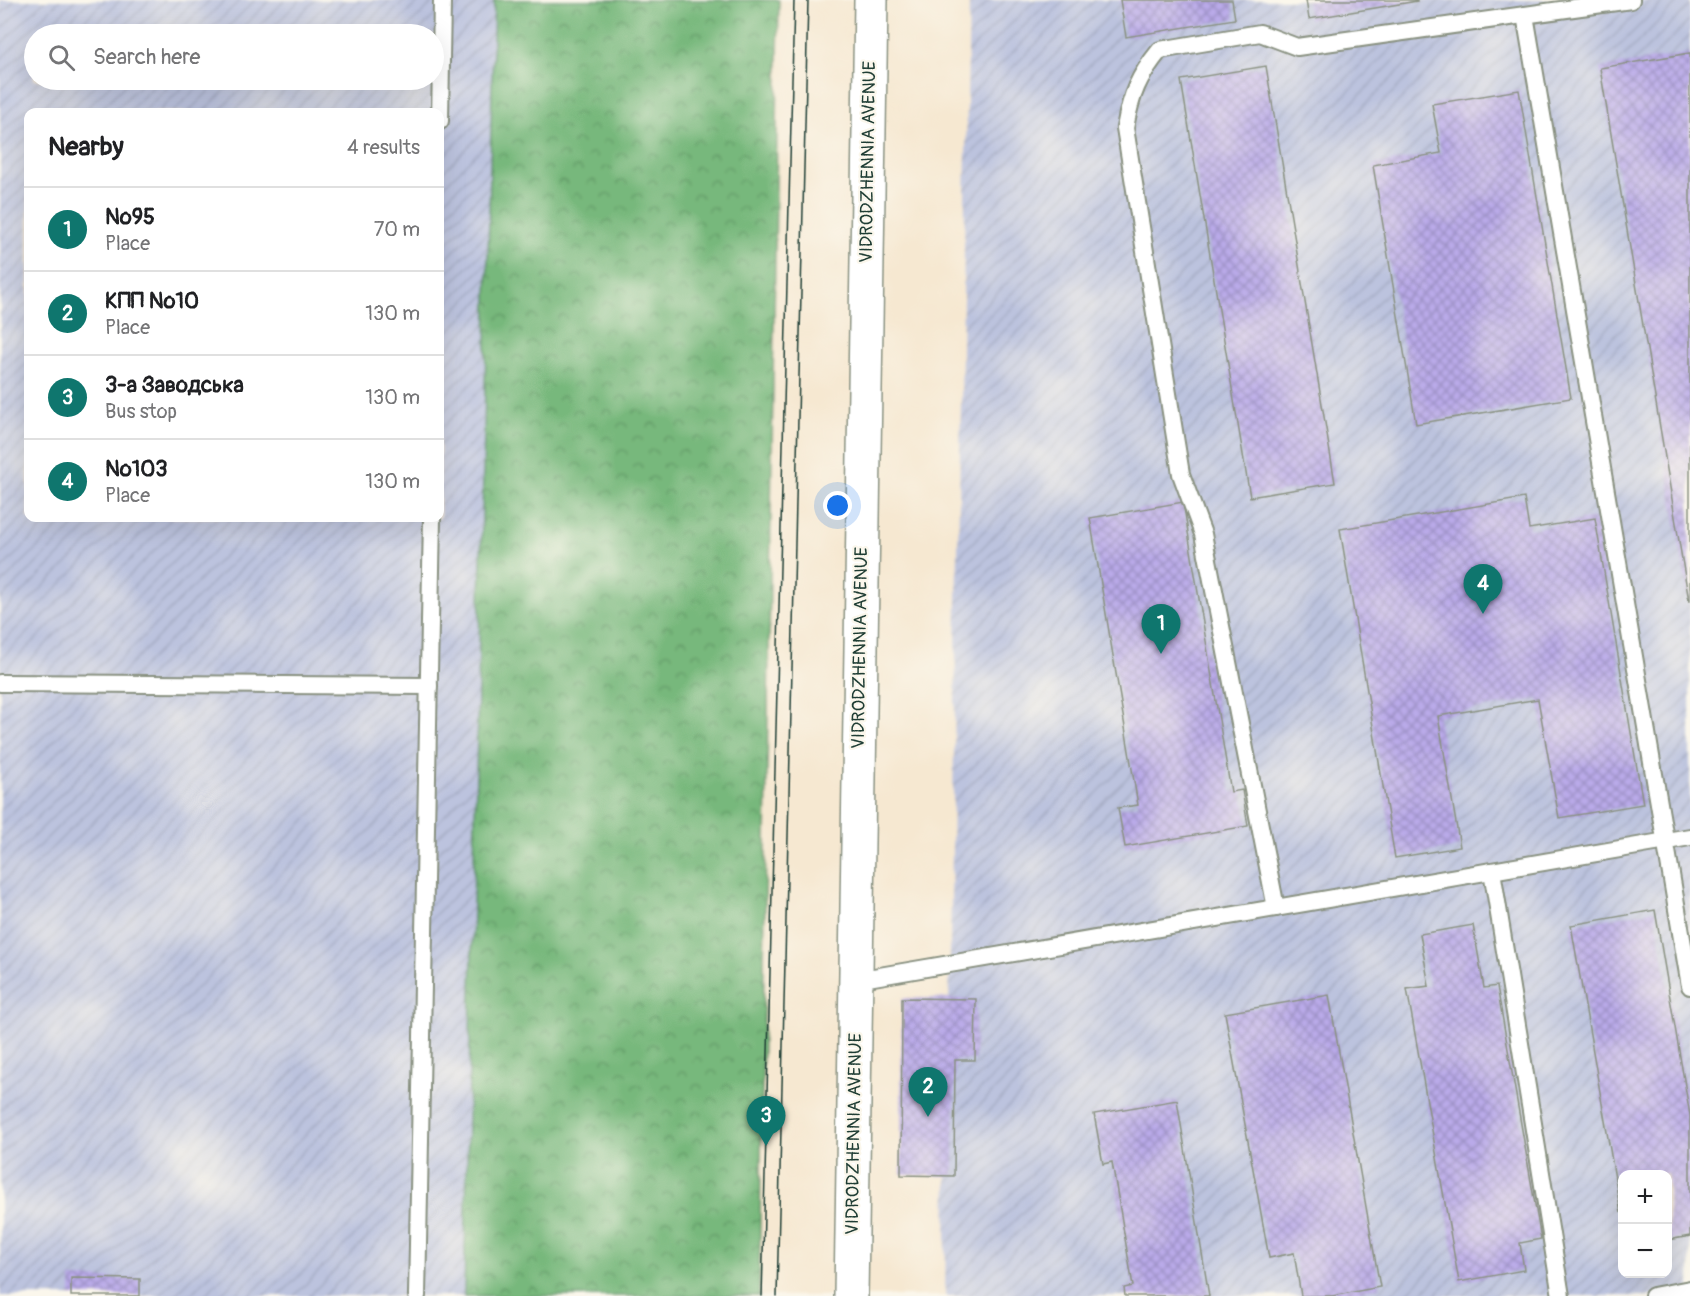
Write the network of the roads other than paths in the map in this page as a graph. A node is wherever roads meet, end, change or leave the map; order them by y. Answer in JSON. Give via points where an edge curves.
{"nodes":[{"id":1,"x":442,"y":0,"type":"edge"},
{"id":2,"x":871,"y":0,"type":"edge"},
{"id":3,"x":1631,"y":0,"type":"edge"},
{"id":4,"x":1525,"y":15,"type":"junction"},
{"id":5,"x":442,"y":24,"type":"edge"},
{"id":6,"x":441,"y":90,"type":"edge"},
{"id":7,"x":440,"y":108,"type":"edge"},
{"id":8,"x":432,"y":522,"type":"edge"},
{"id":9,"x":0,"y":682,"type":"edge"},
{"id":10,"x":429,"y":686,"type":"junction"},
{"id":11,"x":1690,"y":837,"type":"edge"},
{"id":12,"x":1664,"y":841,"type":"junction"},
{"id":13,"x":1492,"y":871,"type":"junction"},
{"id":14,"x":1276,"y":908,"type":"junction"},
{"id":15,"x":856,"y":980,"type":"junction"},
{"id":16,"x":1690,"y":986,"type":"edge"},
{"id":17,"x":1690,"y":1289,"type":"edge"},
{"id":18,"x":417,"y":1296,"type":"edge"},
{"id":19,"x":851,"y":1296,"type":"edge"},
{"id":20,"x":1561,"y":1296,"type":"edge"},
{"id":21,"x":1653,"y":1296,"type":"edge"}],
"edges":[{"from":1,"to":5,"type":"lane"},
{"from":2,"to":15,"type":"street","name":"VIDRODZHENNIA AVENUE"},
{"from":3,"to":4,"type":"lane"},
{"from":4,"to":12,"type":"lane"},
{"from":4,"to":14,"type":"lane","via":[[1297,47],[1260,33],[1160,50],[1140,74],[1130,101],[1125,128],[1181,474],[1203,534]]},
{"from":6,"to":7,"type":"lane"},
{"from":8,"to":10,"type":"lane"},
{"from":9,"to":10,"type":"lane"},
{"from":10,"to":18,"type":"lane"},
{"from":11,"to":12,"type":"lane"},
{"from":12,"to":13,"type":"lane"},
{"from":12,"to":16,"type":"lane"},
{"from":13,"to":14,"type":"lane"},
{"from":13,"to":20,"type":"lane"},
{"from":14,"to":15,"type":"lane"},
{"from":15,"to":19,"type":"street","name":"VIDRODZHENNIA AVENUE"},
{"from":17,"to":21,"type":"lane"}]}
